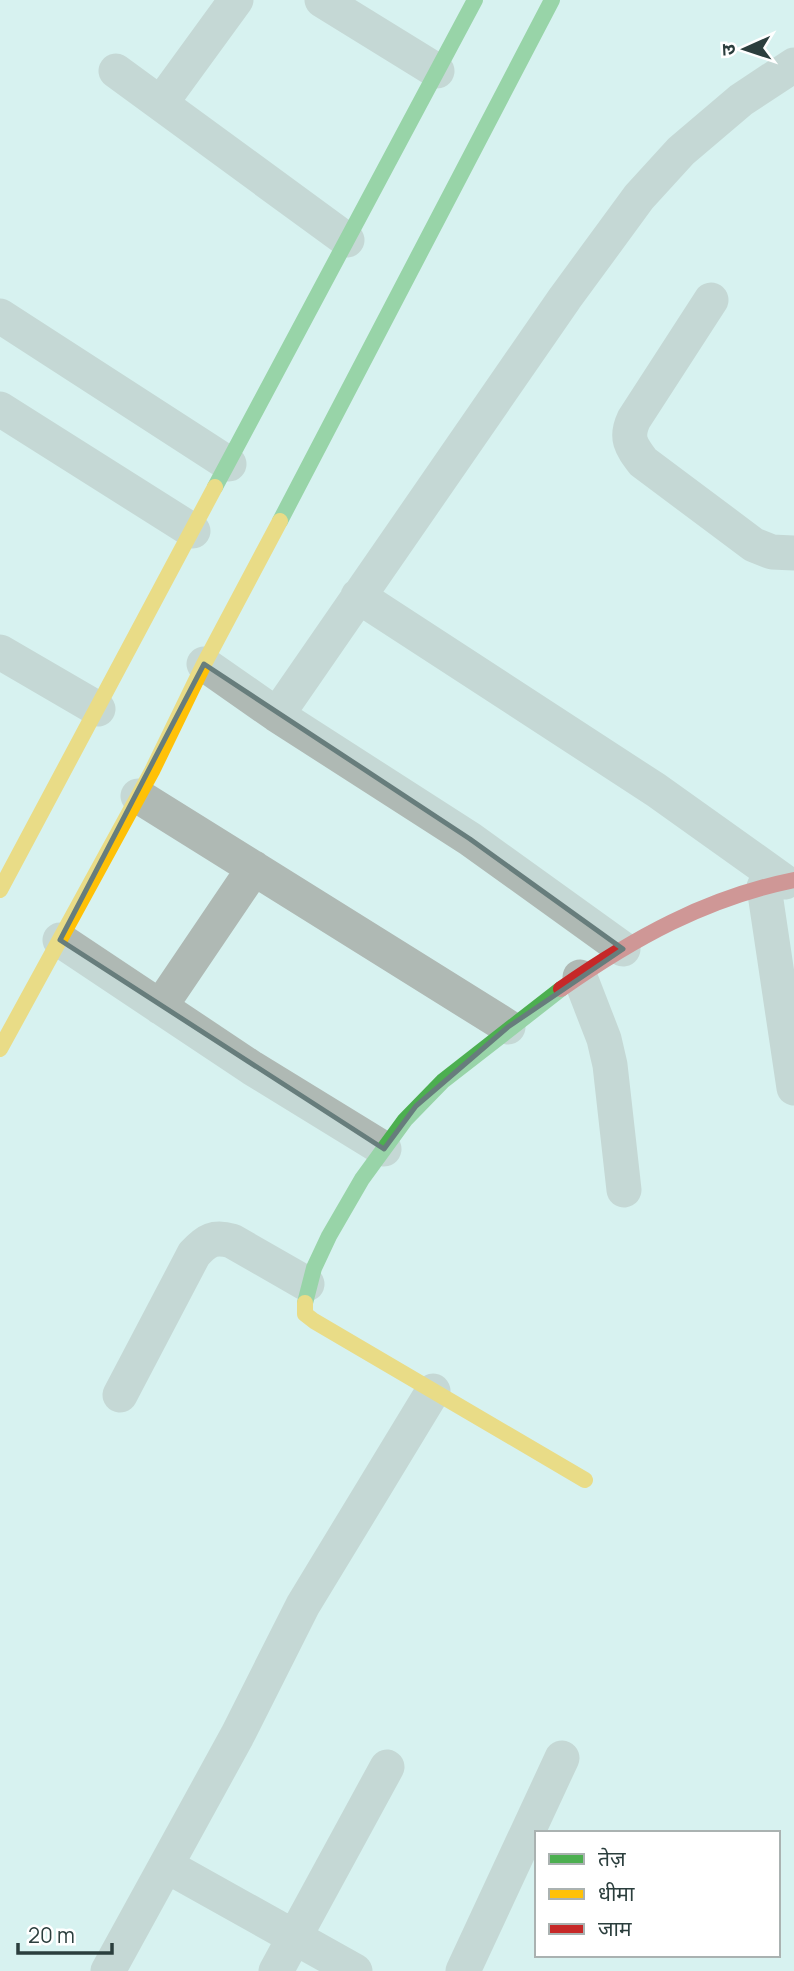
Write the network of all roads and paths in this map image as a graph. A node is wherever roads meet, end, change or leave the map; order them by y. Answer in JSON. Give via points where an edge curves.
{"nodes":[{"id":1,"x":236,"y":0,"type":"edge"},
{"id":2,"x":322,"y":0,"type":"edge"},
{"id":3,"x":475,"y":0,"type":"edge"},
{"id":4,"x":552,"y":0,"type":"edge"},
{"id":5,"x":794,"y":65,"type":"edge"},
{"id":6,"x":116,"y":71,"type":"dead end"},
{"id":7,"x":437,"y":71,"type":"junction"},
{"id":8,"x":161,"y":103,"type":"junction"},
{"id":9,"x":348,"y":240,"type":"junction"},
{"id":10,"x":711,"y":300,"type":"dead end"},
{"id":11,"x":0,"y":316,"type":"edge"},
{"id":12,"x":0,"y":409,"type":"edge"},
{"id":13,"x":229,"y":464,"type":"junction"},
{"id":14,"x":193,"y":531,"type":"junction"},
{"id":15,"x":794,"y":553,"type":"edge"},
{"id":16,"x":358,"y":596,"type":"junction"},
{"id":17,"x":0,"y":652,"type":"edge"},
{"id":18,"x":204,"y":664,"type":"junction"},
{"id":19,"x":98,"y":709,"type":"junction"},
{"id":20,"x":277,"y":715,"type":"junction"},
{"id":21,"x":138,"y":796,"type":"junction"},
{"id":22,"x":254,"y":869,"type":"junction"},
{"id":23,"x":781,"y":883,"type":"edge"},
{"id":24,"x":0,"y":890,"type":"edge"},
{"id":25,"x":60,"y":940,"type":"junction"},
{"id":26,"x":623,"y":949,"type":"junction"},
{"id":27,"x":580,"y":977,"type":"junction"},
{"id":28,"x":160,"y":1007,"type":"junction"},
{"id":29,"x":508,"y":1027,"type":"junction"},
{"id":30,"x":0,"y":1049,"type":"edge"},
{"id":31,"x":794,"y":1088,"type":"edge"},
{"id":32,"x":384,"y":1149,"type":"junction"},
{"id":33,"x":624,"y":1190,"type":"dead end"},
{"id":34,"x":307,"y":1284,"type":"junction"},
{"id":35,"x":433,"y":1391,"type":"junction"},
{"id":36,"x":120,"y":1395,"type":"dead end"},
{"id":37,"x":585,"y":1480,"type":"dead end"},
{"id":38,"x":562,"y":1758,"type":"dead end"},
{"id":39,"x":387,"y":1767,"type":"dead end"},
{"id":40,"x":167,"y":1866,"type":"junction"},
{"id":41,"x":296,"y":1938,"type":"junction"},
{"id":42,"x":108,"y":1971,"type":"edge"},
{"id":43,"x":276,"y":1971,"type":"edge"},
{"id":44,"x":355,"y":1971,"type":"edge"},
{"id":45,"x":463,"y":1971,"type":"edge"}],
"edges":[{"from":1,"to":8,"type":"street"},
{"from":2,"to":7,"type":"street"},
{"from":3,"to":7,"type":"street"},
{"from":4,"to":18,"type":"street"},
{"from":5,"to":16,"type":"street","via":[[741,100],[681,151],[639,197]]},
{"from":6,"to":8,"type":"street"},
{"from":7,"to":9,"type":"street"},
{"from":8,"to":9,"type":"street"},
{"from":9,"to":13,"type":"street"},
{"from":10,"to":15,"type":"street","via":[[628,430],[632,447],[643,462],[754,545]]},
{"from":11,"to":13,"type":"street"},
{"from":12,"to":14,"type":"street"},
{"from":13,"to":14,"type":"street"},
{"from":14,"to":19,"type":"street"},
{"from":16,"to":20,"type":"street"},
{"from":16,"to":23,"type":"street","via":[[656,790]]},
{"from":17,"to":19,"type":"street"},
{"from":18,"to":20,"type":"street"},
{"from":18,"to":21,"type":"street"},
{"from":19,"to":24,"type":"street"},
{"from":20,"to":26,"type":"street","via":[[471,839]]},
{"from":21,"to":22,"type":"street"},
{"from":21,"to":25,"type":"street"},
{"from":22,"to":28,"type":"street"},
{"from":22,"to":29,"type":"street"},
{"from":23,"to":26,"type":"street","via":[[687,914]]},
{"from":23,"to":31,"type":"street"},
{"from":25,"to":28,"type":"street"},
{"from":25,"to":30,"type":"street"},
{"from":26,"to":27,"type":"street"},
{"from":27,"to":29,"type":"street"},
{"from":27,"to":33,"type":"street","via":[[610,1065]]},
{"from":28,"to":32,"type":"street"},
{"from":29,"to":32,"type":"street","via":[[416,1106]]},
{"from":32,"to":34,"type":"street","via":[[343,1209]]},
{"from":34,"to":35,"type":"street","via":[[305,1314]]},
{"from":34,"to":36,"type":"street","via":[[232,1241],[206,1240],[194,1254]]},
{"from":35,"to":37,"type":"street"},
{"from":35,"to":40,"type":"street","via":[[303,1605]]},
{"from":38,"to":45,"type":"street"},
{"from":39,"to":41,"type":"street"},
{"from":40,"to":41,"type":"street"},
{"from":40,"to":42,"type":"street"},
{"from":41,"to":43,"type":"street"},
{"from":41,"to":44,"type":"street"}]}
